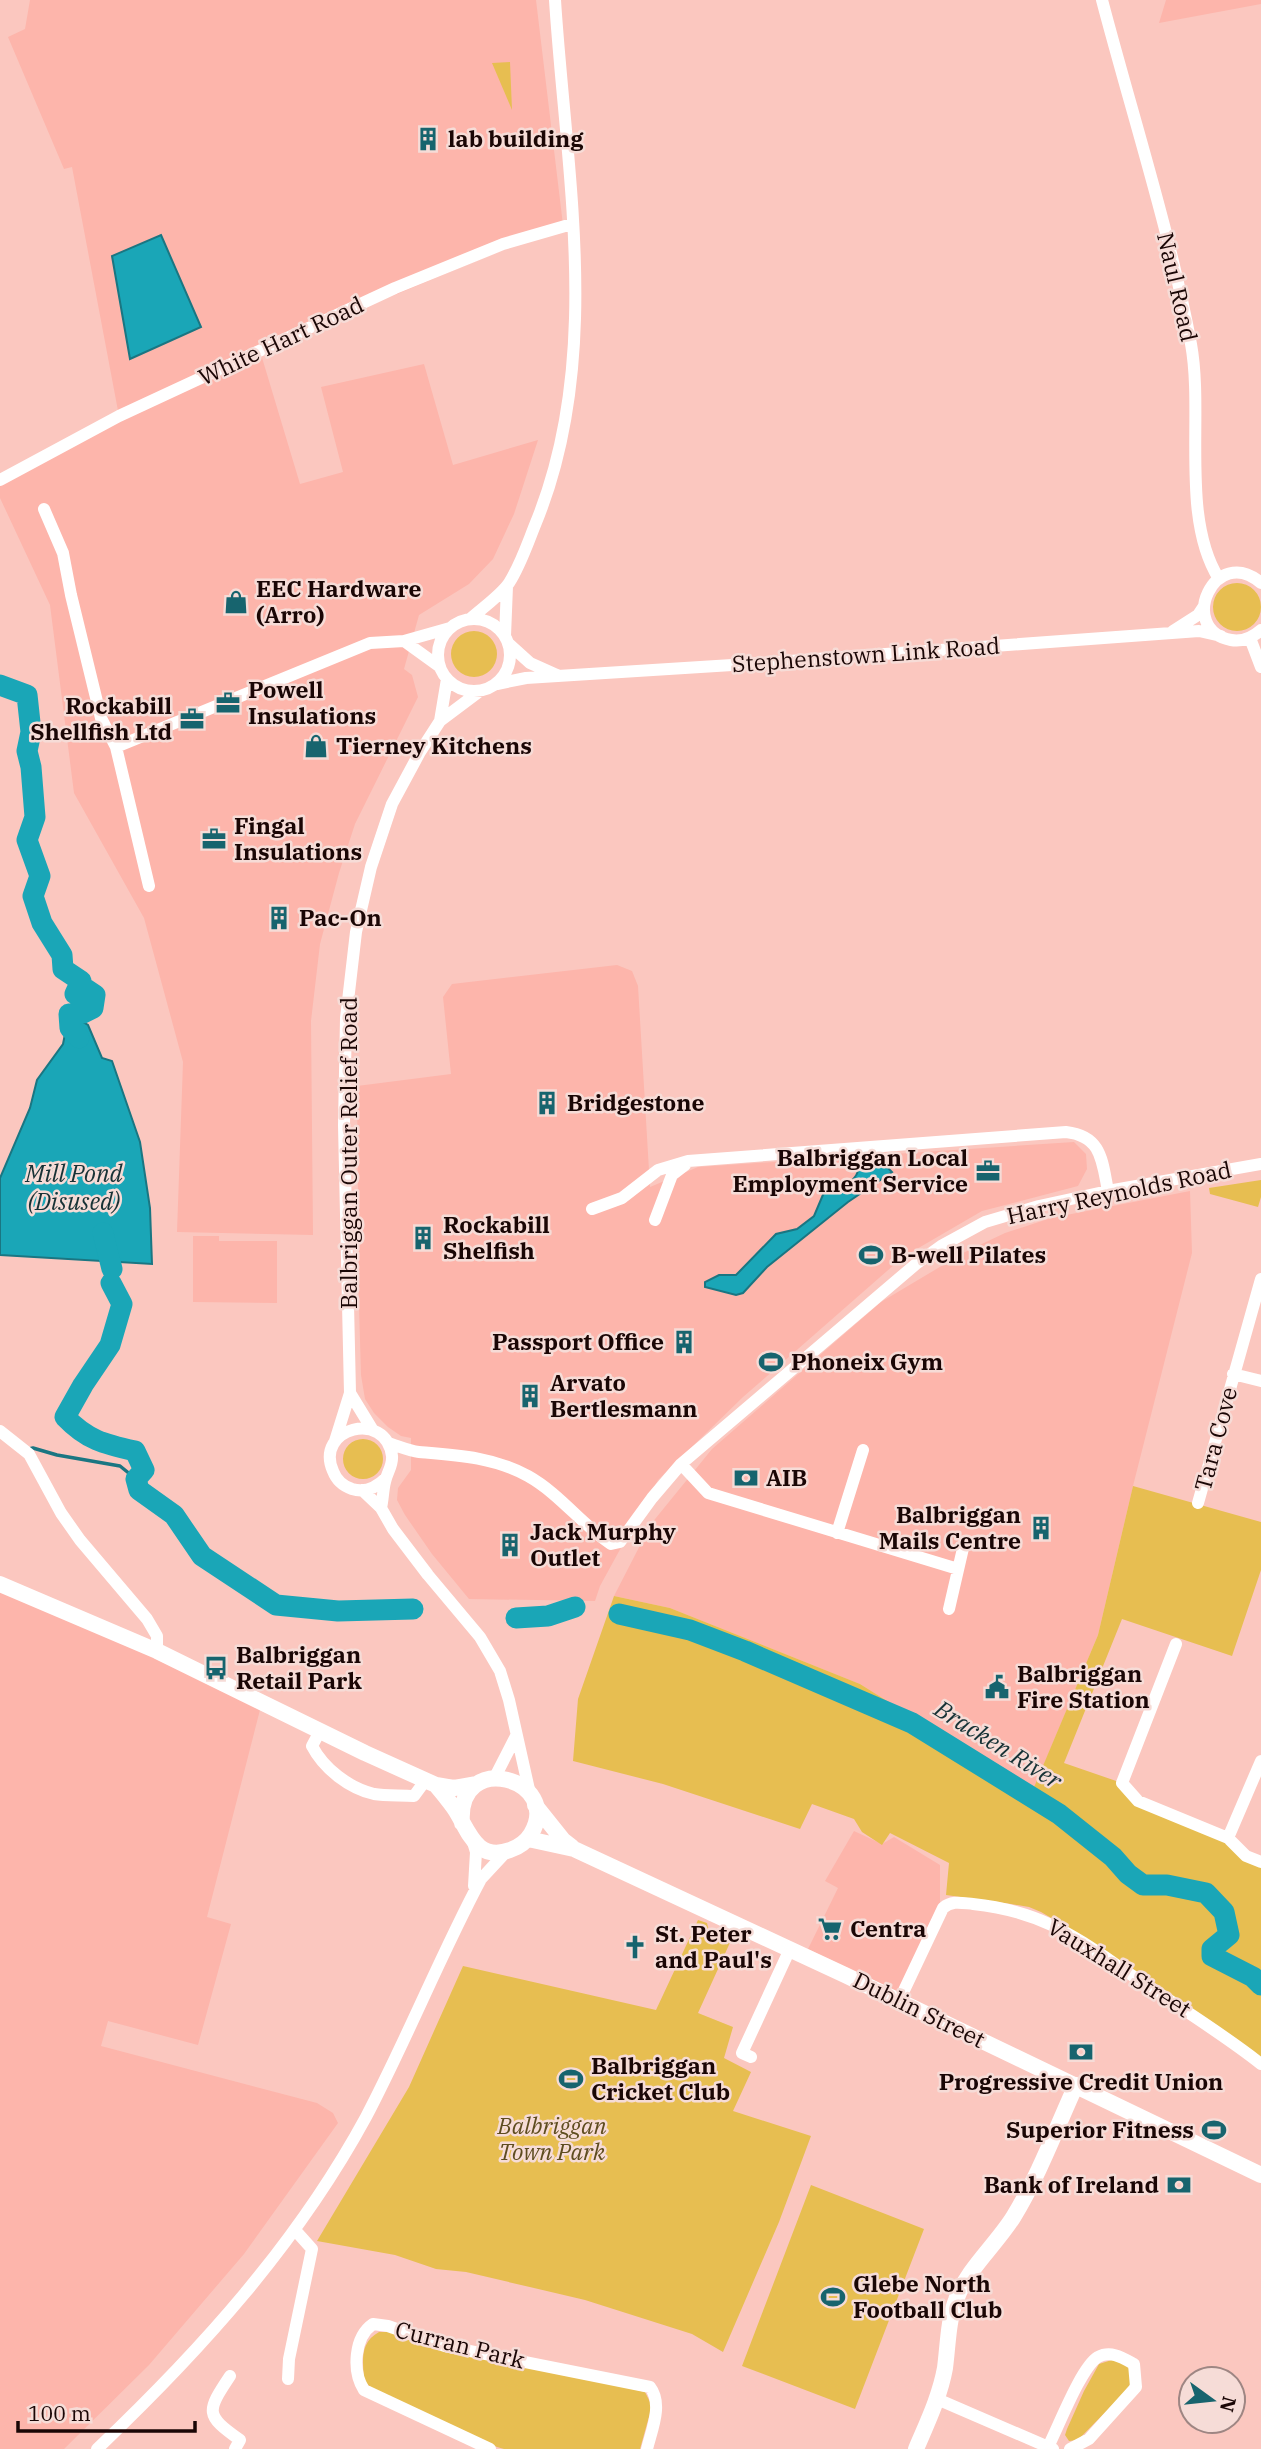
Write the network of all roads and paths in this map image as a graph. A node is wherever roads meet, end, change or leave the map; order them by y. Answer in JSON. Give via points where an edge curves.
{"nodes":[{"id":1,"x":555,"y":0,"type":"edge"},
{"id":2,"x":1102,"y":0,"type":"edge"},
{"id":3,"x":572,"y":224,"type":"junction"},
{"id":4,"x":0,"y":480,"type":"edge"},
{"id":5,"x":44,"y":509,"type":"dead end"},
{"id":6,"x":1219,"y":579,"type":"junction"},
{"id":7,"x":1261,"y":583,"type":"edge"},
{"id":8,"x":507,"y":586,"type":"junction"},
{"id":9,"x":1204,"y":606,"type":"junction"},
{"id":10,"x":470,"y":619,"type":"junction"},
{"id":11,"x":450,"y":628,"type":"junction"},
{"id":12,"x":1261,"y":630,"type":"edge"},
{"id":13,"x":1170,"y":634,"type":"junction"},
{"id":14,"x":1222,"y":636,"type":"junction"},
{"id":15,"x":1250,"y":638,"type":"junction"},
{"id":16,"x":507,"y":640,"type":"junction"},
{"id":17,"x":404,"y":641,"type":"junction"},
{"id":18,"x":440,"y":667,"type":"junction"},
{"id":19,"x":1261,"y":667,"type":"edge"},
{"id":20,"x":562,"y":677,"type":"junction"},
{"id":21,"x":447,"y":679,"type":"junction"},
{"id":22,"x":497,"y":684,"type":"junction"},
{"id":23,"x":480,"y":691,"type":"junction"},
{"id":24,"x":440,"y":721,"type":"junction"},
{"id":25,"x":116,"y":747,"type":"junction"},
{"id":26,"x":149,"y":886,"type":"dead end"},
{"id":27,"x":691,"y":1161,"type":"junction"},
{"id":28,"x":1261,"y":1164,"type":"edge"},
{"id":29,"x":1108,"y":1191,"type":"junction"},
{"id":30,"x":592,"y":1209,"type":"dead end"},
{"id":31,"x":655,"y":1220,"type":"dead end"},
{"id":32,"x":1261,"y":1279,"type":"edge"},
{"id":33,"x":1233,"y":1374,"type":"junction"},
{"id":34,"x":1261,"y":1381,"type":"edge"},
{"id":35,"x":350,"y":1393,"type":"junction"},
{"id":36,"x":372,"y":1429,"type":"junction"},
{"id":37,"x":0,"y":1431,"type":"edge"},
{"id":38,"x":335,"y":1441,"type":"junction"},
{"id":39,"x":388,"y":1443,"type":"junction"},
{"id":40,"x":863,"y":1450,"type":"dead end"},
{"id":41,"x":416,"y":1452,"type":"junction"},
{"id":42,"x":681,"y":1464,"type":"junction"},
{"id":43,"x":388,"y":1474,"type":"junction"},
{"id":44,"x":362,"y":1490,"type":"junction"},
{"id":45,"x":1198,"y":1503,"type":"dead end"},
{"id":46,"x":382,"y":1508,"type":"junction"},
{"id":47,"x":838,"y":1533,"type":"junction"},
{"id":48,"x":964,"y":1544,"type":"dead end"},
{"id":49,"x":958,"y":1569,"type":"junction"},
{"id":50,"x":0,"y":1584,"type":"edge"},
{"id":51,"x":949,"y":1609,"type":"dead end"},
{"id":52,"x":1176,"y":1644,"type":"dead end"},
{"id":53,"x":157,"y":1651,"type":"junction"},
{"id":54,"x":320,"y":1731,"type":"junction"},
{"id":55,"x":516,"y":1737,"type":"junction"},
{"id":56,"x":1261,"y":1761,"type":"edge"},
{"id":57,"x":495,"y":1777,"type":"junction"},
{"id":58,"x":430,"y":1783,"type":"junction"},
{"id":59,"x":477,"y":1784,"type":"junction"},
{"id":60,"x":533,"y":1799,"type":"junction"},
{"id":61,"x":462,"y":1824,"type":"junction"},
{"id":62,"x":1228,"y":1838,"type":"junction"},
{"id":63,"x":528,"y":1839,"type":"junction"},
{"id":64,"x":473,"y":1842,"type":"junction"},
{"id":65,"x":574,"y":1849,"type":"junction"},
{"id":66,"x":506,"y":1852,"type":"junction"},
{"id":67,"x":1261,"y":1862,"type":"edge"},
{"id":68,"x":473,"y":1894,"type":"junction"},
{"id":69,"x":790,"y":1949,"type":"junction"},
{"id":70,"x":899,"y":2001,"type":"junction"},
{"id":71,"x":751,"y":2057,"type":"dead end"},
{"id":72,"x":1261,"y":2064,"type":"edge"},
{"id":73,"x":1076,"y":2085,"type":"junction"},
{"id":74,"x":1261,"y":2175,"type":"edge"},
{"id":75,"x":295,"y":2230,"type":"junction"},
{"id":76,"x":230,"y":2376,"type":"dead end"},
{"id":77,"x":288,"y":2379,"type":"dead end"},
{"id":78,"x":937,"y":2399,"type":"junction"},
{"id":79,"x":1051,"y":2448,"type":"edge"},
{"id":80,"x":97,"y":2449,"type":"edge"},
{"id":81,"x":235,"y":2449,"type":"edge"},
{"id":82,"x":490,"y":2449,"type":"edge"},
{"id":83,"x":647,"y":2449,"type":"edge"},
{"id":84,"x":916,"y":2449,"type":"edge"},
{"id":85,"x":1069,"y":2449,"type":"edge"}],
"edges":[{"from":1,"to":3,"type":"street"},
{"from":2,"to":6,"type":"street","name":"Naul Road","via":[[1191,345],[1196,499],[1211,567]]},
{"from":3,"to":4,"type":"street","name":"White Hart Road","via":[[503,244],[395,288],[119,416]]},
{"from":3,"to":8,"type":"street","via":[[576,292],[565,418],[545,503]]},
{"from":5,"to":25,"type":"street","via":[[63,553],[101,718]]},
{"from":6,"to":7,"type":"street","via":[[1242,573]]},
{"from":6,"to":9,"type":"street","via":[[1208,590]]},
{"from":8,"to":10,"type":"street"},
{"from":8,"to":16,"type":"street"},
{"from":9,"to":13,"type":"street"},
{"from":9,"to":14,"type":"street","via":[[1208,623]]},
{"from":10,"to":11,"type":"street"},
{"from":10,"to":16,"type":"street","via":[[491,623]]},
{"from":11,"to":17,"type":"street"},
{"from":11,"to":18,"type":"street","via":[[439,646]]},
{"from":12,"to":15,"type":"street"},
{"from":13,"to":14,"type":"street","name":"Stephenstown Link Road","via":[[1206,631]]},
{"from":13,"to":20,"type":"street","name":"Stephenstown Link Road"},
{"from":14,"to":15,"type":"street","name":"Stephenstown Link Road"},
{"from":15,"to":19,"type":"street"},
{"from":16,"to":20,"type":"street","name":"Stephenstown Link Road","via":[[530,663]]},
{"from":16,"to":22,"type":"street","via":[[509,667]]},
{"from":17,"to":18,"type":"street"},
{"from":17,"to":25,"type":"street","via":[[370,643]]},
{"from":18,"to":21,"type":"street"},
{"from":20,"to":22,"type":"street","name":"Stephenstown Link Road"},
{"from":21,"to":23,"type":"street","via":[[460,689]]},
{"from":21,"to":24,"type":"street","name":"Balbriggan Outer Relief Road"},
{"from":22,"to":23,"type":"street"},
{"from":23,"to":24,"type":"street","name":"Balbriggan Outer Relief Road"},
{"from":24,"to":35,"type":"street","name":"Balbriggan Outer Relief Road","via":[[392,804],[356,932],[346,1018],[344,1125]]},
{"from":25,"to":26,"type":"street"},
{"from":27,"to":29,"type":"street","via":[[1066,1132],[1079,1134],[1097,1147]]},
{"from":27,"to":30,"type":"street","via":[[658,1170],[622,1198]]},
{"from":27,"to":31,"type":"street","via":[[672,1175]]},
{"from":28,"to":29,"type":"street","name":"Harry Reynolds Road"},
{"from":29,"to":42,"type":"street","name":"Harry Reynolds Road","via":[[1004,1215],[941,1246],[889,1284]]},
{"from":32,"to":33,"type":"street","name":"Tara Cove"},
{"from":33,"to":34,"type":"street","name":"Tara Cove"},
{"from":33,"to":45,"type":"street","name":"Tara Cove"},
{"from":35,"to":36,"type":"street"},
{"from":35,"to":38,"type":"street","name":"Balbriggan Outer Relief Road"},
{"from":36,"to":38,"type":"street","via":[[351,1429]]},
{"from":36,"to":39,"type":"street"},
{"from":37,"to":53,"type":"street","via":[[25,1451],[80,1540],[147,1619],[157,1636]]},
{"from":38,"to":44,"type":"street","via":[[331,1469],[343,1485]]},
{"from":39,"to":41,"type":"street","name":"Harry Reynolds Road"},
{"from":39,"to":43,"type":"street","via":[[392,1452]]},
{"from":40,"to":47,"type":"street"},
{"from":41,"to":42,"type":"street","name":"Harry Reynolds Road","via":[[463,1454],[526,1475],[611,1544],[620,1542]]},
{"from":41,"to":43,"type":"street"},
{"from":42,"to":47,"type":"street","via":[[708,1493]]},
{"from":43,"to":44,"type":"street","via":[[379,1484]]},
{"from":43,"to":46,"type":"street"},
{"from":44,"to":46,"type":"street"},
{"from":46,"to":55,"type":"street","via":[[428,1576],[480,1637],[500,1671]]},
{"from":47,"to":49,"type":"street"},
{"from":48,"to":49,"type":"street"},
{"from":49,"to":51,"type":"street"},
{"from":50,"to":53,"type":"main road"},
{"from":52,"to":62,"type":"street","via":[[1122,1783],[1138,1801]]},
{"from":53,"to":54,"type":"main road"},
{"from":54,"to":58,"type":"main road"},
{"from":54,"to":58,"type":"street","via":[[312,1746],[317,1756],[358,1789],[414,1796]]},
{"from":55,"to":57,"type":"street"},
{"from":55,"to":60,"type":"street"},
{"from":56,"to":62,"type":"street"},
{"from":57,"to":59,"type":"main road"},
{"from":57,"to":60,"type":"main road","via":[[515,1781]]},
{"from":58,"to":59,"type":"main road","via":[[454,1788]]},
{"from":58,"to":61,"type":"main road"},
{"from":59,"to":61,"type":"main road","via":[[464,1802]]},
{"from":60,"to":63,"type":"main road","via":[[537,1817]]},
{"from":60,"to":65,"type":"main road","name":"Dublin Street"},
{"from":61,"to":64,"type":"main road"},
{"from":62,"to":67,"type":"street","via":[[1246,1856]]},
{"from":63,"to":65,"type":"main road","name":"Dublin Street"},
{"from":63,"to":66,"type":"main road"},
{"from":64,"to":66,"type":"main road","via":[[483,1849]]},
{"from":64,"to":68,"type":"street"},
{"from":65,"to":69,"type":"main road","name":"Dublin Street"},
{"from":66,"to":68,"type":"street"},
{"from":68,"to":75,"type":"street","via":[[365,2118]]},
{"from":69,"to":70,"type":"main road","name":"Dublin Street"},
{"from":69,"to":71,"type":"street","via":[[742,2053]]},
{"from":70,"to":72,"type":"street","name":"Vauxhall Street","via":[[943,1908],[954,1902],[1000,1907],[1029,1914],[1073,1935],[1221,2032]]},
{"from":70,"to":73,"type":"main road","name":"Dublin Street"},
{"from":73,"to":74,"type":"main road","name":"Dublin Street"},
{"from":73,"to":78,"type":"main road","via":[[1014,2216],[962,2286],[951,2316]]},
{"from":75,"to":77,"type":"street","via":[[312,2249]]},
{"from":75,"to":80,"type":"street","via":[[224,2320]]},
{"from":76,"to":81,"type":"street","via":[[212,2412],[214,2419],[240,2440]]},
{"from":78,"to":79,"type":"street"},
{"from":78,"to":84,"type":"main road"},
{"from":79,"to":85,"type":"street","via":[[1086,2369],[1099,2356],[1118,2355],[1134,2364],[1136,2387],[1089,2440]]},
{"from":82,"to":83,"type":"street","name":"Curran Park","via":[[364,2390],[357,2379],[356,2357],[365,2330],[373,2324],[388,2326],[445,2346],[649,2387],[657,2407]]}]}
